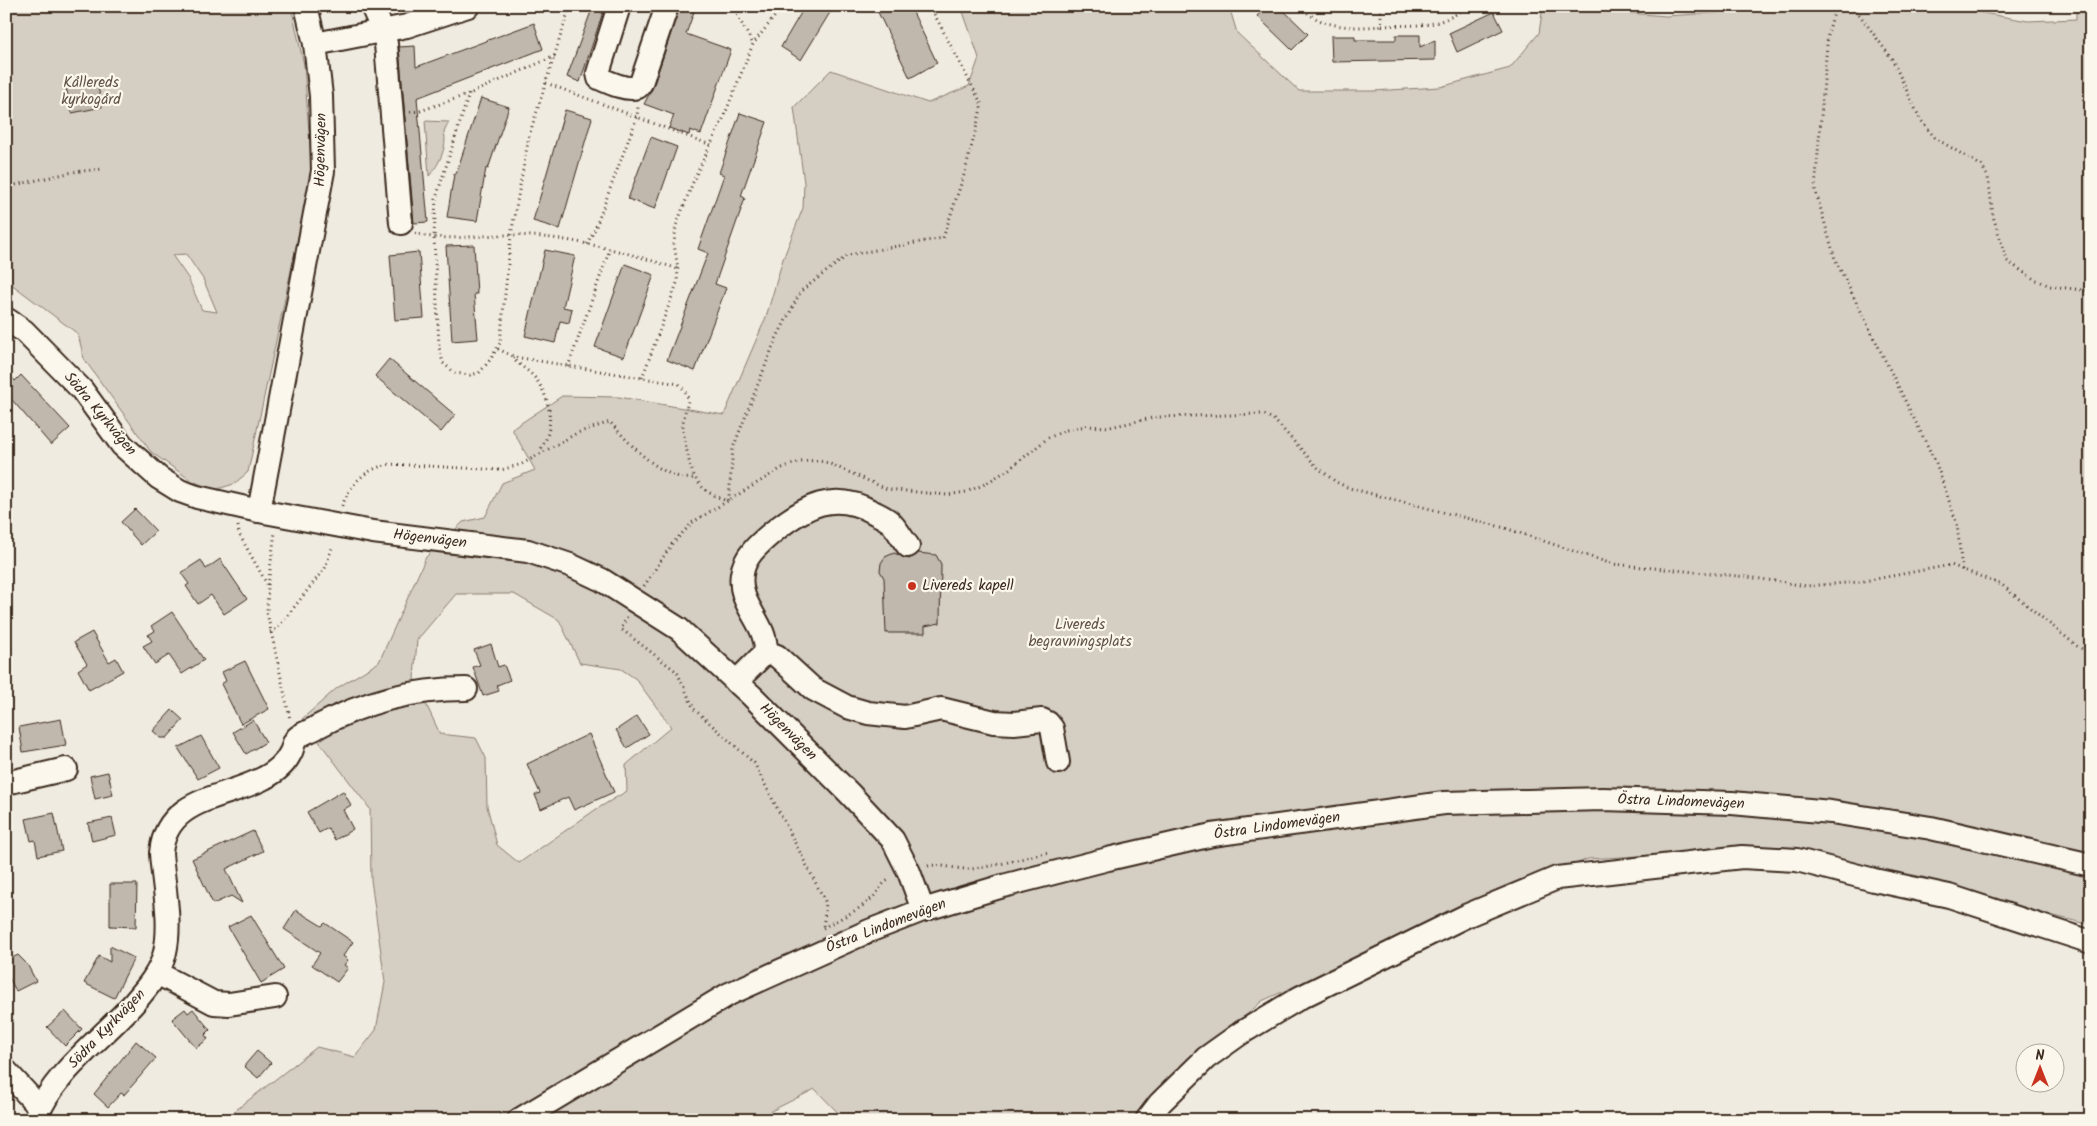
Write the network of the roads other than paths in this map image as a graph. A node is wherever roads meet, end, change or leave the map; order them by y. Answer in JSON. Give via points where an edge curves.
{"nodes":[{"id":1,"x":306,"y":6,"type":"edge"},
{"id":2,"x":372,"y":6,"type":"edge"},
{"id":3,"x":468,"y":6,"type":"edge"},
{"id":4,"x":619,"y":6,"type":"edge"},
{"id":5,"x":667,"y":6,"type":"edge"},
{"id":6,"x":383,"y":31,"type":"junction"},
{"id":7,"x":315,"y":44,"type":"junction"},
{"id":8,"x":401,"y":223,"type":"road end"},
{"id":9,"x":6,"y":319,"type":"edge"},
{"id":10,"x":259,"y":511,"type":"junction"},
{"id":11,"x":908,"y":546,"type":"dead end"},
{"id":12,"x":766,"y":652,"type":"junction"},
{"id":13,"x":736,"y":682,"type":"junction"},
{"id":14,"x":466,"y":689,"type":"dead end"},
{"id":15,"x":1058,"y":762,"type":"dead end"},
{"id":16,"x":66,"y":769,"type":"dead end"},
{"id":17,"x":6,"y":783,"type":"edge"},
{"id":18,"x":2091,"y":865,"type":"edge"},
{"id":19,"x":923,"y":910,"type":"junction"},
{"id":20,"x":2091,"y":942,"type":"edge"},
{"id":21,"x":157,"y":973,"type":"junction"},
{"id":22,"x":275,"y":997,"type":"dead end"},
{"id":23,"x":6,"y":1071,"type":"edge"},
{"id":24,"x":37,"y":1114,"type":"edge"},
{"id":25,"x":519,"y":1120,"type":"edge"},
{"id":26,"x":1147,"y":1120,"type":"edge"}],
"edges":[{"from":1,"to":7,"type":"street","name":"Högenvägen"},
{"from":2,"to":6,"type":"street"},
{"from":3,"to":6,"type":"street"},
{"from":4,"to":5,"type":"street","via":[[598,73],[600,78],[631,89],[638,87]]},
{"from":6,"to":7,"type":"street"},
{"from":6,"to":8,"type":"street"},
{"from":7,"to":10,"type":"street","name":"Högenvägen","via":[[321,96],[323,171]]},
{"from":9,"to":10,"type":"street","name":"Södra Kyrkvägen","via":[[24,331],[82,390],[122,445],[159,478],[180,490]]},
{"from":10,"to":13,"type":"street","name":"Högenvägen","via":[[373,532],[528,551],[602,580],[634,600],[679,630]]},
{"from":11,"to":12,"type":"street","via":[[890,521],[849,502],[834,500],[794,515],[758,545],[746,560],[742,572],[740,586],[743,598],[762,628]]},
{"from":12,"to":13,"type":"street"},
{"from":12,"to":15,"type":"street","via":[[778,656],[812,689],[847,707],[868,713],[905,717],[940,709],[994,722],[1042,720],[1048,723],[1054,736]]},
{"from":13,"to":19,"type":"street","name":"Högenvägen","via":[[893,840]]},
{"from":14,"to":21,"type":"street","name":"Södra Kyrkvägen","via":[[414,692],[337,716],[302,734],[277,771],[196,804],[170,822],[161,853],[167,943]]},
{"from":16,"to":17,"type":"street"},
{"from":18,"to":19,"type":"street","name":"Östra Lindomevägen","via":[[1931,828],[1732,803],[1604,799],[1444,803],[1212,835],[1089,864]]},
{"from":19,"to":25,"type":"street","name":"Östra Lindomevägen","via":[[794,963],[729,994]]},
{"from":20,"to":26,"type":"street","via":[[1949,896],[1797,860],[1742,857],[1557,878],[1468,915],[1301,997],[1240,1033],[1206,1058]]},
{"from":21,"to":22,"type":"street","via":[[214,1003]]},
{"from":21,"to":24,"type":"street","name":"Södra Kyrkvägen","via":[[118,1020],[64,1074]]},
{"from":23,"to":24,"type":"street"}]}
